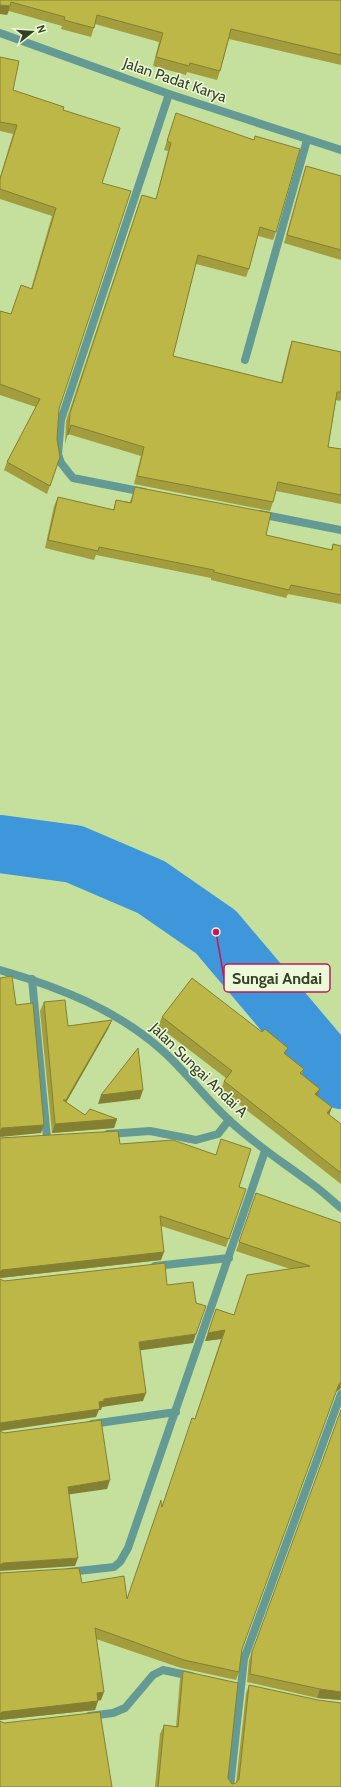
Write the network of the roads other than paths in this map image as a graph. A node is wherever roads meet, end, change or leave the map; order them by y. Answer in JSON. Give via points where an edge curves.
{"nodes":[{"id":1,"x":0,"y":33,"type":"edge"},
{"id":2,"x":169,"y":94,"type":"junction"},
{"id":3,"x":307,"y":140,"type":"junction"},
{"id":4,"x":341,"y":150,"type":"edge"},
{"id":5,"x":245,"y":360,"type":"dead end"},
{"id":6,"x":153,"y":494,"type":"edge"},
{"id":7,"x":255,"y":513,"type":"edge"},
{"id":8,"x":341,"y":530,"type":"edge"},
{"id":9,"x":0,"y":970,"type":"edge"},
{"id":10,"x":32,"y":979,"type":"junction"},
{"id":11,"x":229,"y":1120,"type":"junction"},
{"id":12,"x":102,"y":1134,"type":"edge"},
{"id":13,"x":47,"y":1138,"type":"edge"},
{"id":14,"x":265,"y":1151,"type":"junction"},
{"id":15,"x":341,"y":1208,"type":"edge"},
{"id":16,"x":229,"y":1258,"type":"junction"},
{"id":17,"x":150,"y":1267,"type":"edge"},
{"id":18,"x":341,"y":1394,"type":"edge"},
{"id":19,"x":176,"y":1412,"type":"junction"},
{"id":20,"x":84,"y":1424,"type":"edge"},
{"id":21,"x":60,"y":1573,"type":"edge"},
{"id":22,"x":202,"y":1678,"type":"edge"},
{"id":23,"x":83,"y":1717,"type":"edge"},
{"id":24,"x":230,"y":1787,"type":"edge"}],
"edges":[{"from":1,"to":2,"type":"street","name":"Jalan Padat Karya"},
{"from":2,"to":3,"type":"street","name":"Jalan Padat Karya"},
{"from":2,"to":6,"type":"street","via":[[61,420],[58,454],[60,463],[74,478]]},
{"from":3,"to":4,"type":"street","name":"Jalan Padat Karya"},
{"from":3,"to":5,"type":"street"},
{"from":7,"to":8,"type":"street"},
{"from":9,"to":10,"type":"street","name":"Jalan Sungai Andai A"},
{"from":10,"to":11,"type":"street","name":"Jalan Sungai Andai A","via":[[110,1012],[139,1031]]},
{"from":10,"to":13,"type":"street"},
{"from":11,"to":12,"type":"street","via":[[218,1134],[196,1140],[150,1131]]},
{"from":11,"to":14,"type":"street","name":"Jalan Sungai Andai A"},
{"from":14,"to":15,"type":"street","name":"Jalan Sungai Andai A","via":[[310,1182]]},
{"from":14,"to":16,"type":"street"},
{"from":16,"to":17,"type":"street"},
{"from":16,"to":19,"type":"street"},
{"from":18,"to":24,"type":"street","via":[[244,1659]]},
{"from":19,"to":20,"type":"street"},
{"from":19,"to":21,"type":"street","via":[[128,1548],[120,1562],[114,1567]]},
{"from":22,"to":23,"type":"street","via":[[164,1670],[153,1675],[125,1708],[113,1713]]}]}
